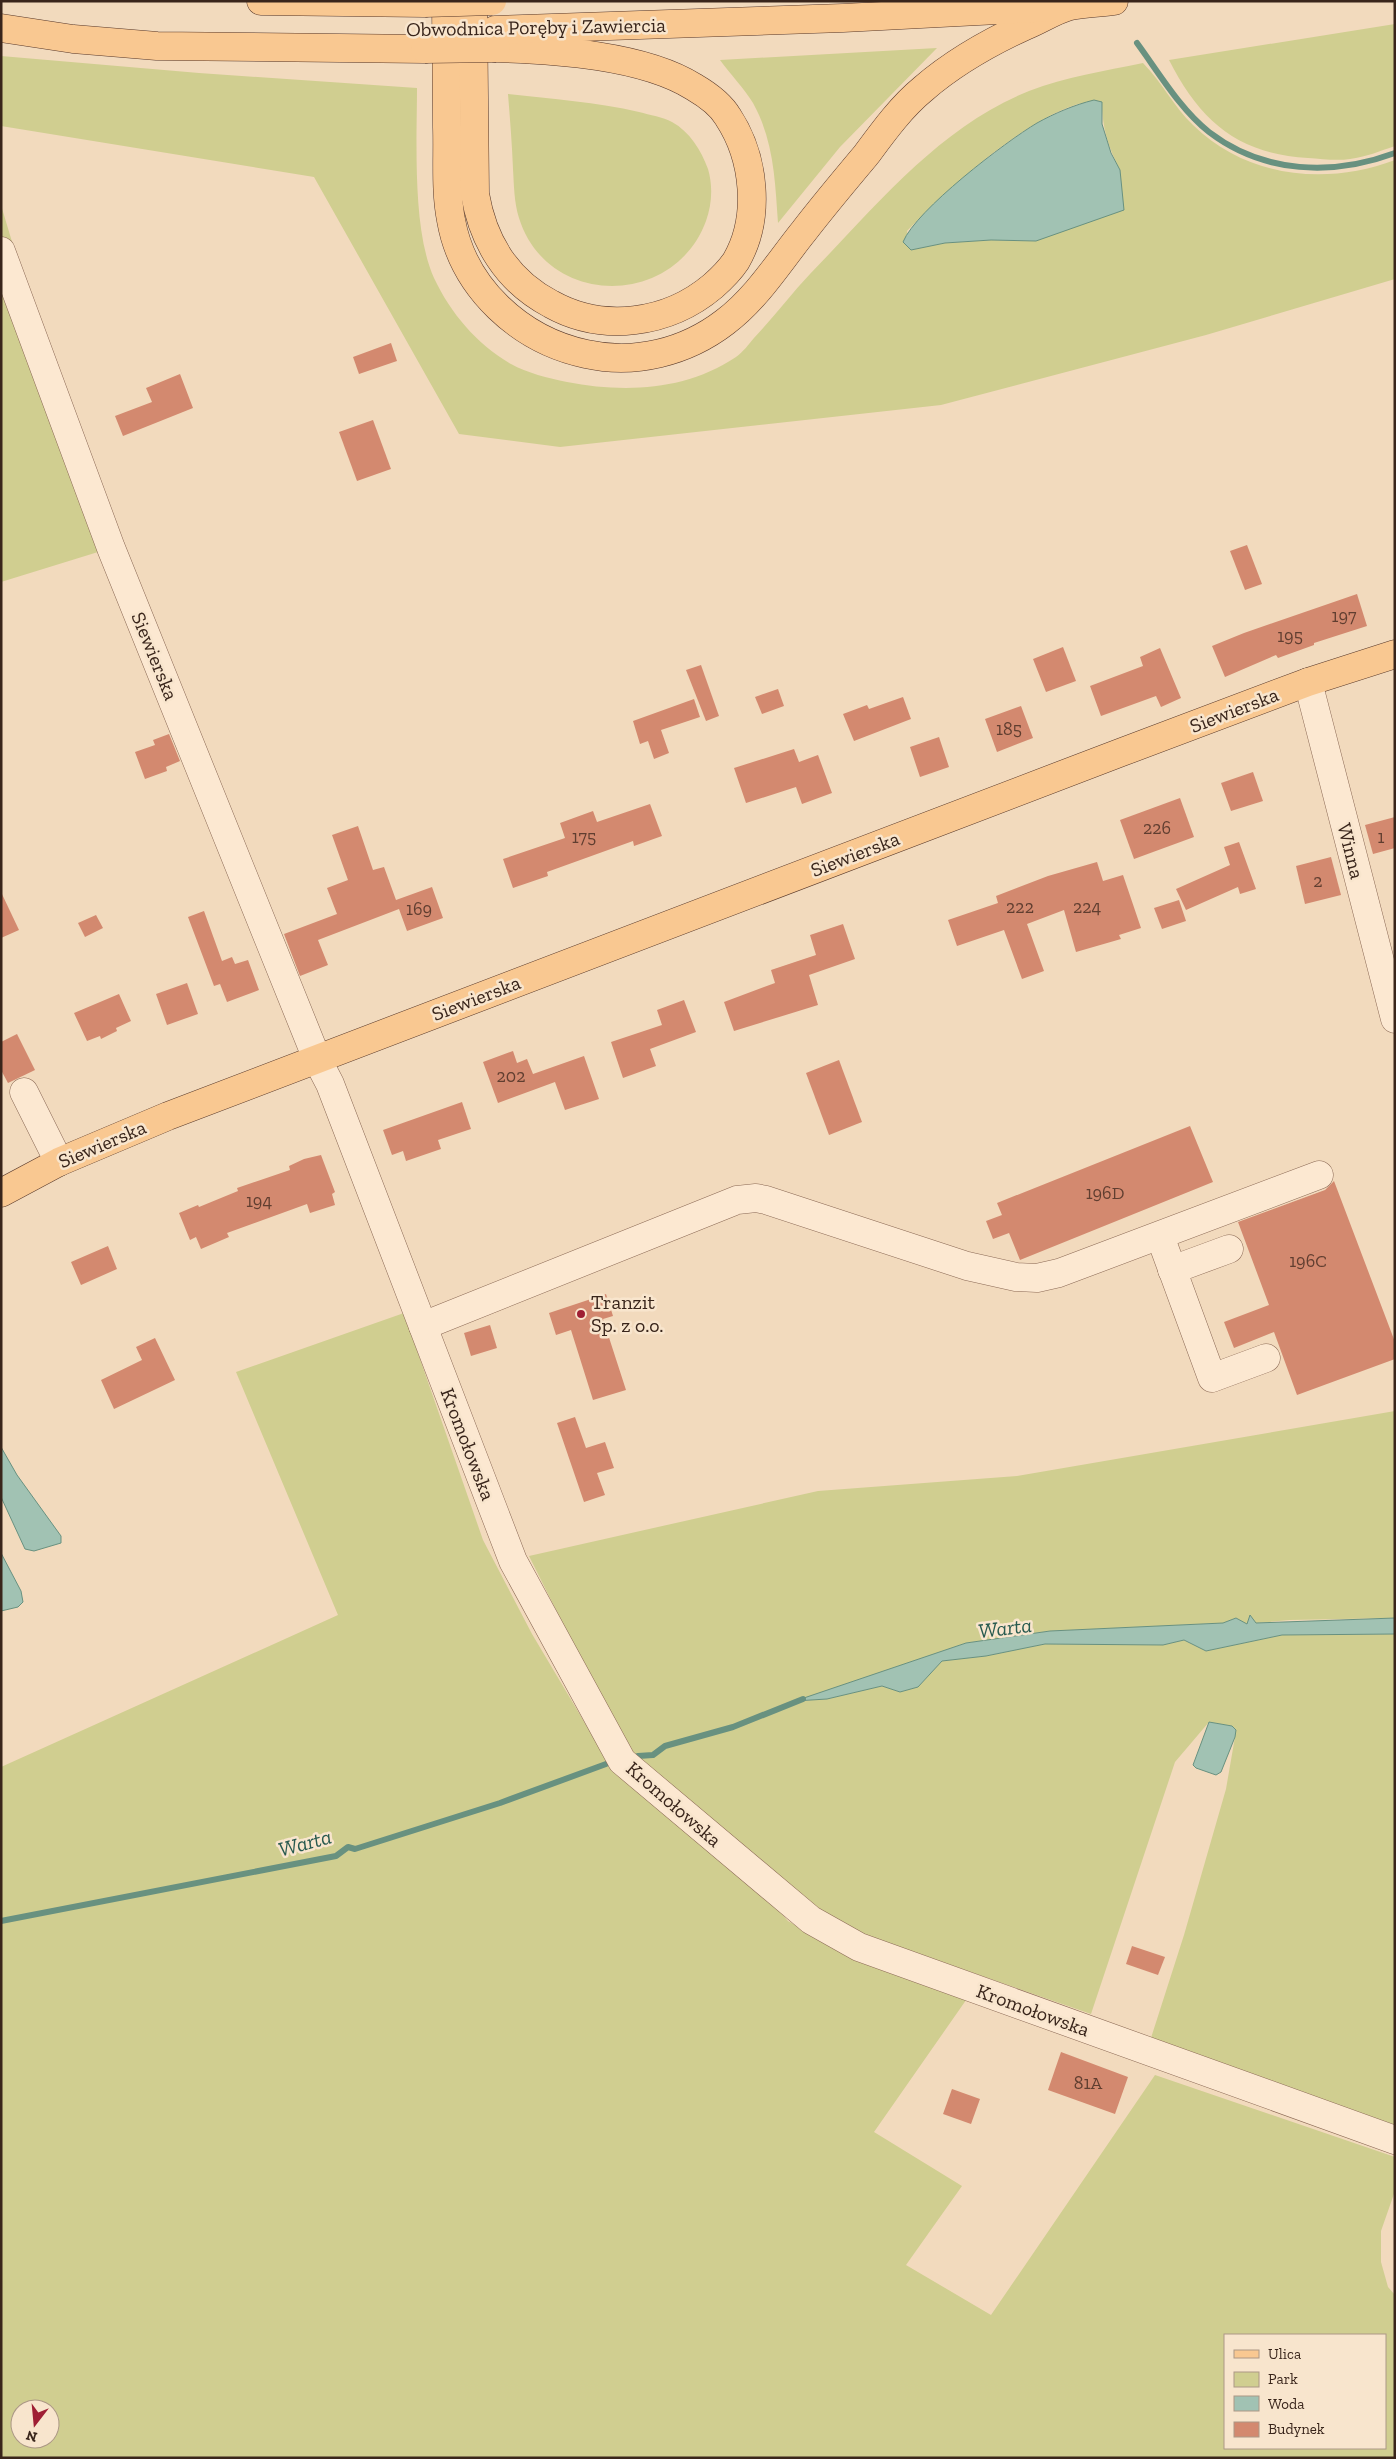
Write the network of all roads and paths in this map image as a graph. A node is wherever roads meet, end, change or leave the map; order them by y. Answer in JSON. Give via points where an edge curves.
{"nodes":[{"id":1,"x":261,"y":1,"type":"edge"},
{"id":2,"x":473,"y":1,"type":"edge"},
{"id":3,"x":492,"y":1,"type":"edge"},
{"id":4,"x":1114,"y":1,"type":"edge"},
{"id":5,"x":436,"y":2,"type":"edge"},
{"id":6,"x":1070,"y":6,"type":"junction"},
{"id":7,"x":1,"y":27,"type":"edge"},
{"id":8,"x":496,"y":39,"type":"junction"},
{"id":9,"x":1,"y":251,"type":"edge"},
{"id":10,"x":1395,"y":654,"type":"edge"},
{"id":11,"x":1308,"y":682,"type":"junction"},
{"id":12,"x":1395,"y":1019,"type":"edge"},
{"id":13,"x":317,"y":1059,"type":"junction"},
{"id":14,"x":24,"y":1092,"type":"dead end"},
{"id":15,"x":59,"y":1162,"type":"junction"},
{"id":16,"x":1319,"y":1175,"type":"dead end"},
{"id":17,"x":1,"y":1193,"type":"edge"},
{"id":18,"x":1160,"y":1236,"type":"junction"},
{"id":19,"x":1229,"y":1248,"type":"dead end"},
{"id":20,"x":1172,"y":1270,"type":"junction"},
{"id":21,"x":423,"y":1326,"type":"junction"},
{"id":22,"x":1266,"y":1358,"type":"dead end"},
{"id":23,"x":1395,"y":2140,"type":"edge"}],
"edges":[{"from":1,"to":5,"type":"main road","name":"Obwodnica Poręby i Zawiercia"},
{"from":2,"to":8,"type":"main road","via":[[475,194],[479,219],[502,264],[519,282],[560,310],[609,322],[659,316],[704,294],[736,262],[750,216],[751,182],[743,148],[728,115],[693,86],[644,67]]},
{"from":3,"to":5,"type":"main road","name":"Obwodnica Poręby i Zawiercia","bridge":true},
{"from":4,"to":6,"type":"main road"},
{"from":5,"to":6,"type":"main road","via":[[451,220],[469,270],[503,313],[524,329],[573,351],[627,358],[680,348],[726,321],[747,303],[921,90],[960,60]]},
{"from":6,"to":8,"type":"main road","name":"Obwodnica Poręby i Zawiercia"},
{"from":7,"to":8,"type":"main road","name":"Obwodnica Poręby i Zawiercia","via":[[245,31],[426,40]]},
{"from":9,"to":13,"type":"street","name":"Siewierska","via":[[104,531]]},
{"from":10,"to":11,"type":"main road","name":"Siewierska"},
{"from":11,"to":12,"type":"street","name":"Winna"},
{"from":11,"to":13,"type":"main road","name":"Siewierska"},
{"from":13,"to":15,"type":"main road","name":"Siewierska"},
{"from":13,"to":21,"type":"street","name":"Kromołowska","via":[[330,1084]]},
{"from":14,"to":15,"type":"street"},
{"from":15,"to":17,"type":"main road","name":"Siewierska"},
{"from":16,"to":18,"type":"street"},
{"from":18,"to":20,"type":"street"},
{"from":18,"to":21,"type":"street","via":[[1048,1277],[1016,1277],[929,1255],[776,1203],[746,1198]]},
{"from":19,"to":20,"type":"street"},
{"from":20,"to":22,"type":"street","via":[[1212,1378]]},
{"from":21,"to":23,"type":"street","name":"Kromołowska","via":[[514,1561],[622,1761],[811,1920],[860,1947]]}]}
